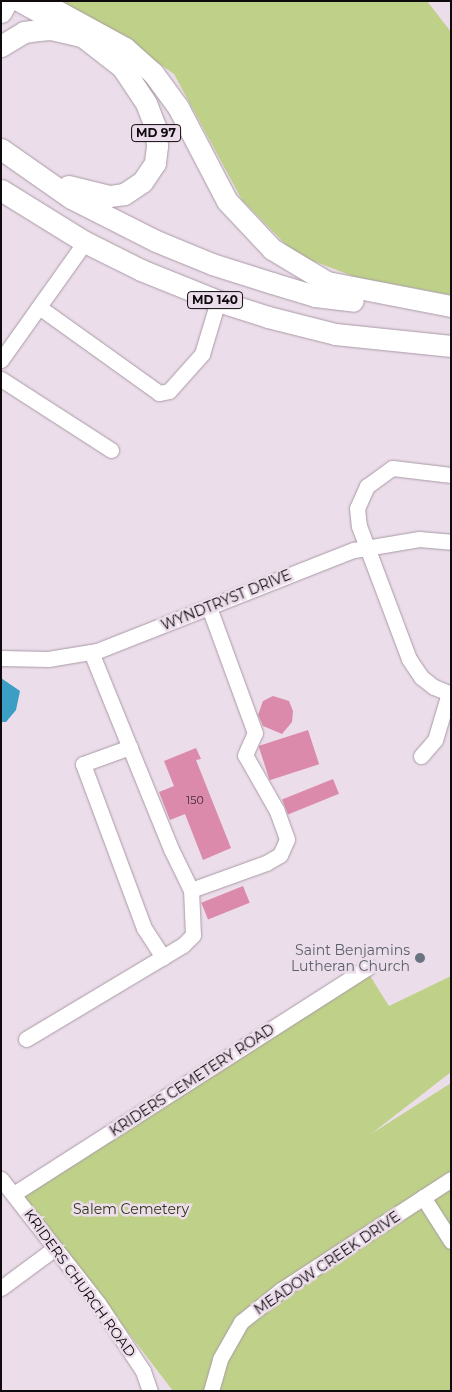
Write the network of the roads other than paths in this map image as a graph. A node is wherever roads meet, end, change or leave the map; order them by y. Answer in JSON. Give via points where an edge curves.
{"nodes":[{"id":1,"x":7,"y":1,"type":"edge"},
{"id":2,"x":20,"y":1,"type":"edge"},
{"id":3,"x":39,"y":1,"type":"edge"},
{"id":4,"x":50,"y":1,"type":"edge"},
{"id":5,"x":1,"y":12,"type":"edge"},
{"id":6,"x":78,"y":28,"type":"junction"},
{"id":7,"x":1,"y":46,"type":"edge"},
{"id":8,"x":1,"y":143,"type":"edge"},
{"id":9,"x":1,"y":149,"type":"edge"},
{"id":10,"x":2,"y":191,"type":"edge"},
{"id":11,"x":85,"y":242,"type":"junction"},
{"id":12,"x":218,"y":301,"type":"junction"},
{"id":13,"x":451,"y":306,"type":"edge"},
{"id":14,"x":39,"y":307,"type":"junction"},
{"id":15,"x":451,"y":317,"type":"edge"},
{"id":16,"x":451,"y":346,"type":"edge"},
{"id":17,"x":1,"y":360,"type":"edge"},
{"id":18,"x":1,"y":379,"type":"edge"},
{"id":19,"x":111,"y":450,"type":"dead end"},
{"id":20,"x":451,"y":475,"type":"edge"},
{"id":21,"x":451,"y":542,"type":"edge"},
{"id":22,"x":366,"y":546,"type":"junction"},
{"id":23,"x":209,"y":607,"type":"junction"},
{"id":24,"x":91,"y":652,"type":"junction"},
{"id":25,"x":1,"y":658,"type":"edge"},
{"id":26,"x":450,"y":693,"type":"edge"},
{"id":27,"x":130,"y":747,"type":"junction"},
{"id":28,"x":421,"y":756,"type":"dead end"},
{"id":29,"x":191,"y":890,"type":"junction"},
{"id":30,"x":163,"y":957,"type":"junction"},
{"id":31,"x":369,"y":967,"type":"dead end"},
{"id":32,"x":26,"y":1039,"type":"dead end"},
{"id":33,"x":451,"y":1178,"type":"edge"},
{"id":34,"x":1,"y":1179,"type":"edge"},
{"id":35,"x":15,"y":1193,"type":"junction"},
{"id":36,"x":423,"y":1197,"type":"junction"},
{"id":37,"x":451,"y":1241,"type":"edge"},
{"id":38,"x":55,"y":1248,"type":"junction"},
{"id":39,"x":1,"y":1288,"type":"edge"},
{"id":40,"x":150,"y":1391,"type":"edge"},
{"id":41,"x":211,"y":1391,"type":"edge"}],
"edges":[{"from":1,"to":5,"type":"highway"},
{"from":2,"to":6,"type":"highway"},
{"from":3,"to":6,"type":"highway"},
{"from":4,"to":6,"type":"highway"},
{"from":6,"to":7,"type":"highway","number":"MD 97","via":[[24,32]]},
{"from":6,"to":8,"type":"highway","number":"MD 97","via":[[122,67],[146,103],[155,126],[157,146],[155,162],[148,175],[124,194],[98,196],[67,186]]},
{"from":6,"to":13,"type":"highway","via":[[125,48],[153,73],[178,107],[227,201],[272,249],[327,282]]},
{"from":9,"to":15,"type":"highway","number":"MD 140","via":[[47,184],[99,214],[212,264],[315,296]]},
{"from":10,"to":11,"type":"highway","number":"MD 140"},
{"from":11,"to":12,"type":"highway","number":"MD 140","via":[[141,270]]},
{"from":11,"to":14,"type":"street"},
{"from":12,"to":14,"type":"street","via":[[202,354],[170,391],[159,393]]},
{"from":12,"to":16,"type":"highway","number":"MD 140","via":[[335,334]]},
{"from":14,"to":17,"type":"street"},
{"from":18,"to":19,"type":"street"},
{"from":20,"to":22,"type":"street","via":[[392,468],[378,476],[361,496],[356,508]]},
{"from":21,"to":22,"type":"street","name":"WYNDTRYST DRIVE","via":[[418,539]]},
{"from":22,"to":23,"type":"street","name":"WYNDTRYST DRIVE"},
{"from":22,"to":26,"type":"street","via":[[409,659],[421,677]]},
{"from":23,"to":24,"type":"street","name":"WYNDTRYST DRIVE"},
{"from":23,"to":29,"type":"street","via":[[255,733],[245,755],[277,811],[287,839],[280,855],[266,863]]},
{"from":24,"to":25,"type":"street","name":"WYNDTRYST DRIVE","via":[[48,659]]},
{"from":24,"to":27,"type":"street"},
{"from":26,"to":28,"type":"street","via":[[435,740]]},
{"from":27,"to":29,"type":"street"},
{"from":27,"to":30,"type":"street","via":[[82,764],[144,928]]},
{"from":29,"to":30,"type":"street","via":[[193,935]]},
{"from":30,"to":32,"type":"street"},
{"from":31,"to":35,"type":"street","name":"KRIDERS CEMETERY ROAD"},
{"from":33,"to":36,"type":"street","name":"MEADOW CREEK DRIVE"},
{"from":34,"to":35,"type":"street","name":"KRIDERS CHURCH ROAD"},
{"from":35,"to":38,"type":"street","name":"KRIDERS CHURCH ROAD"},
{"from":36,"to":37,"type":"street"},
{"from":36,"to":41,"type":"street","name":"MEADOW CREEK DRIVE","via":[[281,1290],[241,1322],[220,1359]]},
{"from":38,"to":39,"type":"street"},
{"from":38,"to":40,"type":"street","name":"KRIDERS CHURCH ROAD","via":[[143,1371]]}]}
